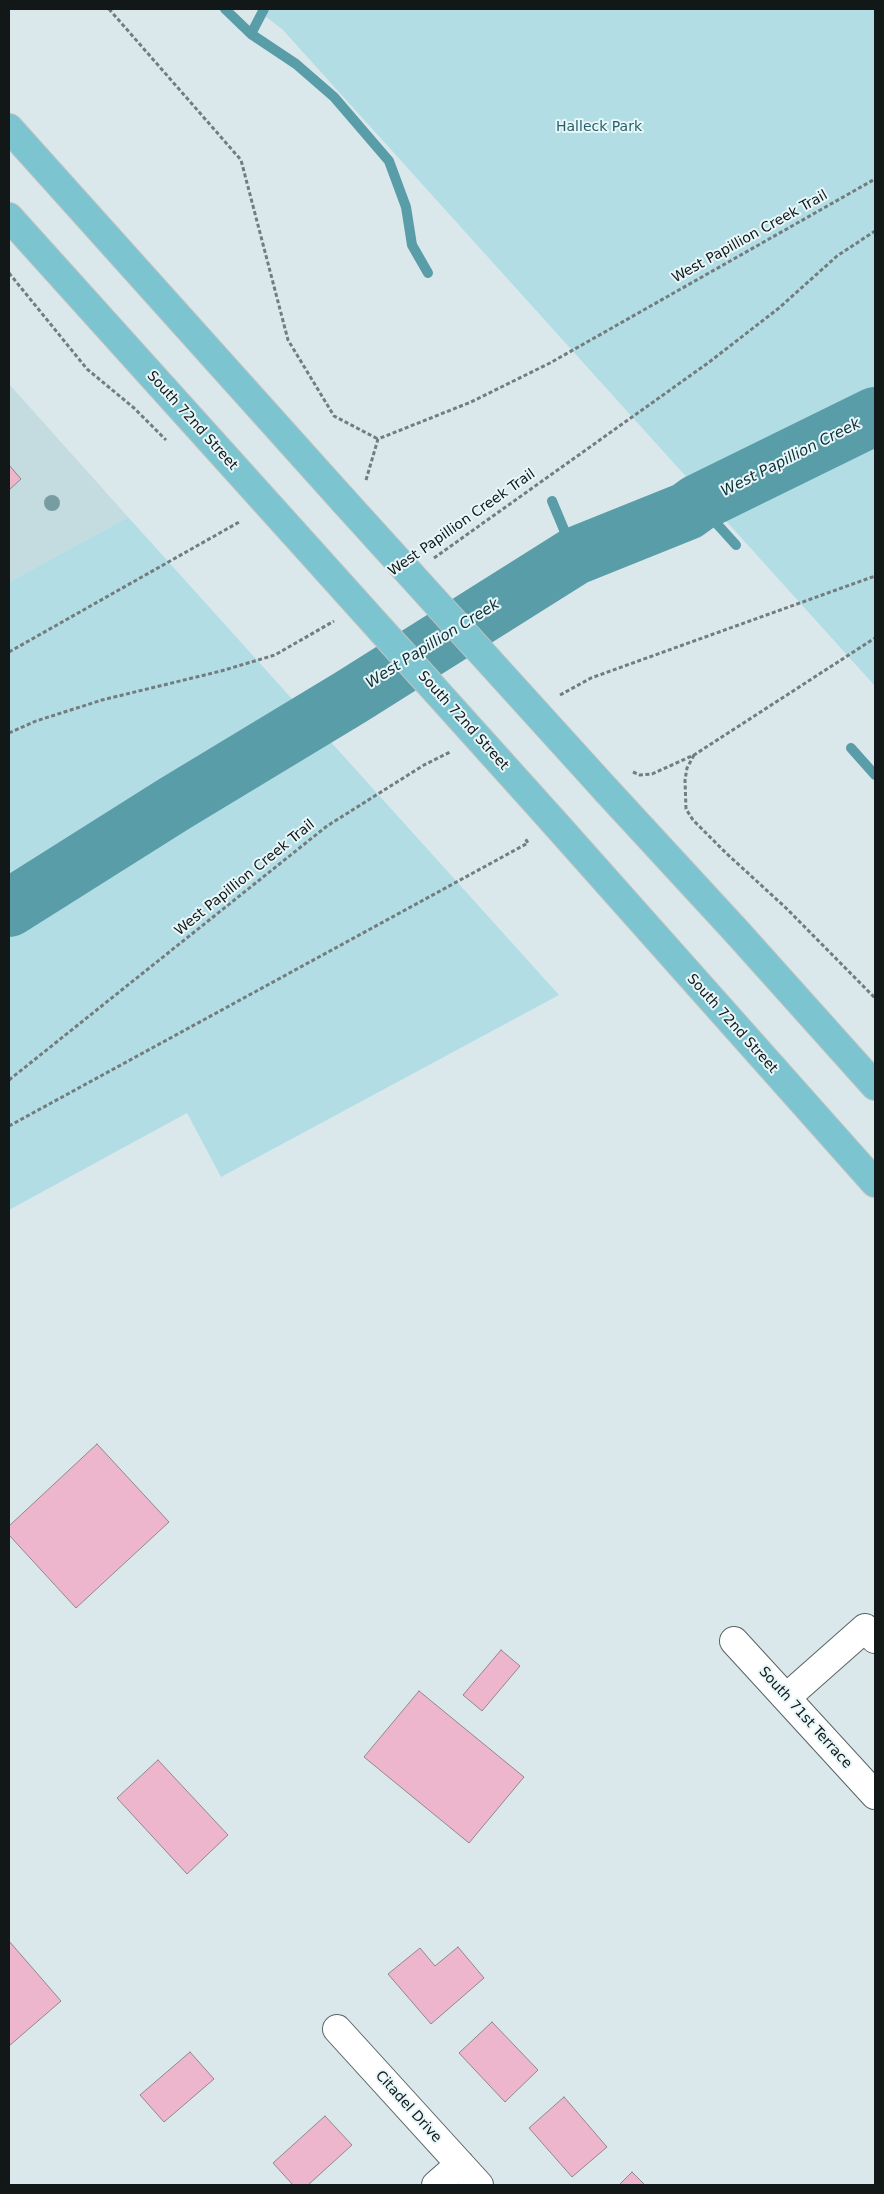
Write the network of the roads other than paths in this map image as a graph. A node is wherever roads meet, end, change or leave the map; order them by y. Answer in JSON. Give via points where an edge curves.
{"nodes":[{"id":1,"x":9,"y":128,"type":"edge"},
{"id":2,"x":9,"y":217,"type":"edge"},
{"id":3,"x":875,"y":1086,"type":"edge"},
{"id":4,"x":875,"y":1183,"type":"edge"},
{"id":5,"x":875,"y":1639,"type":"edge"},
{"id":6,"x":734,"y":1641,"type":"dead end"},
{"id":7,"x":787,"y":1697,"type":"junction"},
{"id":8,"x":875,"y":1795,"type":"edge"},
{"id":9,"x":337,"y":2029,"type":"dead end"},
{"id":10,"x":460,"y":2164,"type":"junction"},
{"id":11,"x":436,"y":2185,"type":"edge"},
{"id":12,"x":480,"y":2185,"type":"edge"}],
"edges":[{"from":1,"to":3,"type":"main road","bridge":true},
{"from":2,"to":4,"type":"main road","name":"South 72nd Street","bridge":true},
{"from":5,"to":7,"type":"street","via":[[865,1628]]},
{"from":6,"to":7,"type":"street","name":"South 71st Terrace"},
{"from":7,"to":8,"type":"street","name":"South 71st Terrace"},
{"from":9,"to":10,"type":"street","name":"Citadel Drive"},
{"from":10,"to":11,"type":"street"},
{"from":10,"to":12,"type":"street","name":"Citadel Drive"}]}
